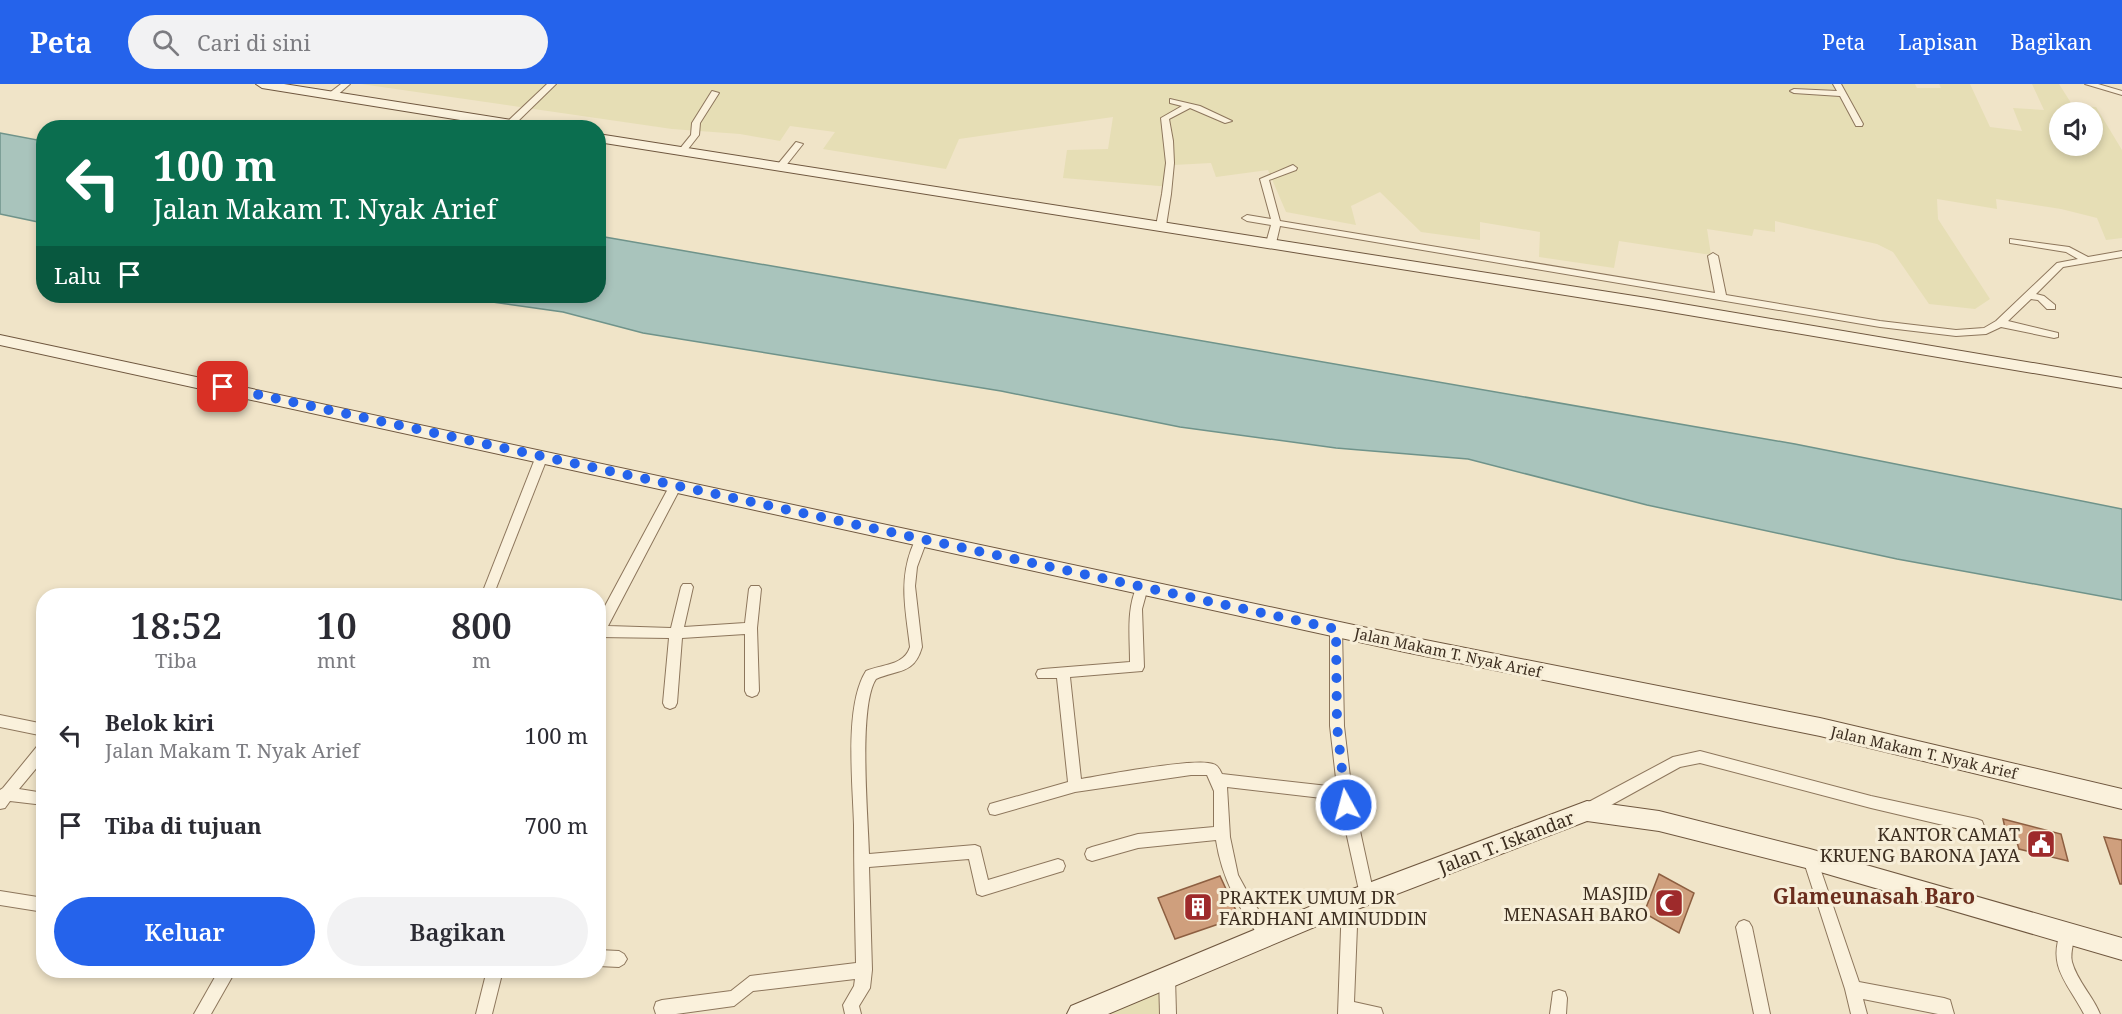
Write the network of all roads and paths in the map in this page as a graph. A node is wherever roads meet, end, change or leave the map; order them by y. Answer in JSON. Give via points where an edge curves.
{"nodes":[{"id":1,"x":262,"y":84,"type":"edge"},
{"id":2,"x":552,"y":84,"type":"edge"},
{"id":3,"x":1837,"y":84,"type":"edge"},
{"id":4,"x":2089,"y":84,"type":"edge"},
{"id":5,"x":340,"y":89,"type":"edge"},
{"id":6,"x":1794,"y":91,"type":"dead end"},
{"id":7,"x":715,"y":93,"type":"dead end"},
{"id":8,"x":2122,"y":93,"type":"edge"},
{"id":9,"x":1841,"y":94,"type":"junction"},
{"id":10,"x":1173,"y":101,"type":"dead end"},
{"id":11,"x":1188,"y":106,"type":"junction"},
{"id":12,"x":517,"y":118,"type":"junction"},
{"id":13,"x":521,"y":120,"type":"edge"},
{"id":14,"x":1228,"y":121,"type":"dead end"},
{"id":15,"x":1858,"y":124,"type":"dead end"},
{"id":16,"x":606,"y":139,"type":"edge"},
{"id":17,"x":684,"y":148,"type":"junction"},
{"id":18,"x":1293,"y":168,"type":"dead end"},
{"id":19,"x":1247,"y":218,"type":"dead end"},
{"id":20,"x":1276,"y":223,"type":"junction"},
{"id":21,"x":1161,"y":226,"type":"junction"},
{"id":22,"x":1271,"y":241,"type":"junction"},
{"id":23,"x":2013,"y":241,"type":"dead end"},
{"id":24,"x":2122,"y":254,"type":"edge"},
{"id":25,"x":1713,"y":256,"type":"dead end"},
{"id":26,"x":2085,"y":259,"type":"junction"},
{"id":27,"x":1646,"y":286,"type":"junction"},
{"id":28,"x":2029,"y":295,"type":"junction"},
{"id":29,"x":1721,"y":297,"type":"junction"},
{"id":30,"x":1647,"y":301,"type":"junction"},
{"id":31,"x":2051,"y":307,"type":"dead end"},
{"id":32,"x":2000,"y":323,"type":"junction"},
{"id":33,"x":1918,"y":329,"type":"junction"},
{"id":34,"x":2054,"y":335,"type":"dead end"},
{"id":35,"x":0,"y":340,"type":"edge"},
{"id":36,"x":1926,"y":348,"type":"junction"},
{"id":37,"x":2122,"y":383,"type":"edge"},
{"id":38,"x":542,"y":456,"type":"junction"},
{"id":39,"x":676,"y":485,"type":"junction"},
{"id":40,"x":921,"y":540,"type":"junction"},
{"id":41,"x":687,"y":587,"type":"dead end"},
{"id":42,"x":1142,"y":587,"type":"junction"},
{"id":43,"x":490,"y":588,"type":"edge"},
{"id":44,"x":755,"y":589,"type":"dead end"},
{"id":45,"x":606,"y":618,"type":"edge"},
{"id":46,"x":751,"y":628,"type":"junction"},
{"id":47,"x":1336,"y":629,"type":"junction"},
{"id":48,"x":606,"y":631,"type":"edge"},
{"id":49,"x":676,"y":633,"type":"junction"},
{"id":50,"x":1063,"y":673,"type":"junction"},
{"id":51,"x":1043,"y":675,"type":"dead end"},
{"id":52,"x":752,"y":691,"type":"dead end"},
{"id":53,"x":670,"y":703,"type":"dead end"},
{"id":54,"x":0,"y":721,"type":"edge"},
{"id":55,"x":36,"y":728,"type":"edge"},
{"id":56,"x":36,"y":758,"type":"edge"},
{"id":57,"x":1218,"y":780,"type":"junction"},
{"id":58,"x":1075,"y":786,"type":"junction"},
{"id":59,"x":1345,"y":794,"type":"junction"},
{"id":60,"x":3,"y":798,"type":"edge"},
{"id":61,"x":36,"y":799,"type":"edge"},
{"id":62,"x":2122,"y":799,"type":"edge"},
{"id":63,"x":995,"y":809,"type":"dead end"},
{"id":64,"x":1587,"y":810,"type":"junction"},
{"id":65,"x":1977,"y":826,"type":"dead end"},
{"id":66,"x":1222,"y":833,"type":"junction"},
{"id":67,"x":1092,"y":854,"type":"dead end"},
{"id":68,"x":1810,"y":859,"type":"junction"},
{"id":69,"x":863,"y":861,"type":"junction"},
{"id":70,"x":1058,"y":866,"type":"dead end"},
{"id":71,"x":0,"y":898,"type":"edge"},
{"id":72,"x":1359,"y":898,"type":"junction"},
{"id":73,"x":36,"y":904,"type":"edge"},
{"id":74,"x":1744,"y":927,"type":"dead end"},
{"id":75,"x":2067,"y":934,"type":"junction"},
{"id":76,"x":1267,"y":935,"type":"junction"},
{"id":77,"x":2122,"y":949,"type":"edge"},
{"id":78,"x":606,"y":958,"type":"edge"},
{"id":79,"x":619,"y":959,"type":"dead end"},
{"id":80,"x":864,"y":970,"type":"junction"},
{"id":81,"x":1167,"y":977,"type":"junction"},
{"id":82,"x":223,"y":978,"type":"edge"},
{"id":83,"x":493,"y":978,"type":"edge"},
{"id":84,"x":1853,"y":989,"type":"junction"},
{"id":85,"x":662,"y":1008,"type":"dead end"},
{"id":86,"x":1346,"y":1011,"type":"edge"},
{"id":87,"x":202,"y":1014,"type":"edge"},
{"id":88,"x":484,"y":1014,"type":"edge"},
{"id":89,"x":853,"y":1014,"type":"edge"},
{"id":90,"x":1079,"y":1014,"type":"edge"},
{"id":91,"x":1167,"y":1014,"type":"edge"},
{"id":92,"x":1375,"y":1014,"type":"edge"},
{"id":93,"x":1762,"y":1014,"type":"edge"},
{"id":94,"x":1859,"y":1014,"type":"edge"},
{"id":95,"x":1946,"y":1014,"type":"edge"},
{"id":96,"x":2092,"y":1014,"type":"edge"}],
"edges":[{"from":1,"to":5,"type":"street"},
{"from":2,"to":12,"type":"street"},
{"from":3,"to":9,"type":"street"},
{"from":4,"to":8,"type":"street"},
{"from":5,"to":12,"type":"street"},
{"from":6,"to":9,"type":"street"},
{"from":7,"to":17,"type":"street","via":[[696,123],[695,135]]},
{"from":9,"to":15,"type":"street"},
{"from":10,"to":11,"type":"street"},
{"from":11,"to":14,"type":"street"},
{"from":11,"to":21,"type":"street","via":[[1165,118],[1169,177]]},
{"from":12,"to":13,"type":"street"},
{"from":16,"to":17,"type":"street"},
{"from":17,"to":21,"type":"street","via":[[791,154]]},
{"from":18,"to":20,"type":"street","via":[[1264,179]]},
{"from":19,"to":20,"type":"street"},
{"from":20,"to":22,"type":"street"},
{"from":20,"to":27,"type":"street"},
{"from":21,"to":22,"type":"street"},
{"from":22,"to":30,"type":"street"},
{"from":23,"to":26,"type":"street","via":[[2069,250]]},
{"from":24,"to":26,"type":"street"},
{"from":25,"to":29,"type":"street"},
{"from":26,"to":28,"type":"street","via":[[2060,265]]},
{"from":27,"to":29,"type":"street"},
{"from":27,"to":30,"type":"street"},
{"from":28,"to":31,"type":"street","via":[[2042,298]]},
{"from":28,"to":32,"type":"street"},
{"from":29,"to":33,"type":"street"},
{"from":30,"to":36,"type":"street"},
{"from":32,"to":33,"type":"street","via":[[1974,333]]},
{"from":32,"to":34,"type":"street"},
{"from":33,"to":36,"type":"street"},
{"from":35,"to":38,"type":"street","name":"Jalan Makam T. Nyak Arief"},
{"from":36,"to":37,"type":"street"},
{"from":38,"to":39,"type":"street","name":"Jalan Makam T. Nyak Arief"},
{"from":38,"to":43,"type":"street"},
{"from":39,"to":40,"type":"street","name":"Jalan Makam T. Nyak Arief"},
{"from":39,"to":45,"type":"street"},
{"from":40,"to":42,"type":"street","name":"Jalan Makam T. Nyak Arief"},
{"from":40,"to":69,"type":"street","via":[[909,586],[914,656],[903,666],[871,675],[866,683],[859,738]]},
{"from":41,"to":49,"type":"street"},
{"from":42,"to":47,"type":"street","name":"Jalan Makam T. Nyak Arief"},
{"from":42,"to":50,"type":"street","via":[[1136,609],[1137,667]]},
{"from":44,"to":46,"type":"street"},
{"from":46,"to":49,"type":"street"},
{"from":46,"to":52,"type":"street"},
{"from":47,"to":59,"type":"street","via":[[1337,726]]},
{"from":47,"to":62,"type":"street","name":"Jalan Makam T. Nyak Arief","via":[[1820,727]]},
{"from":48,"to":49,"type":"street"},
{"from":49,"to":53,"type":"street"},
{"from":50,"to":51,"type":"street"},
{"from":50,"to":58,"type":"street"},
{"from":54,"to":55,"type":"street"},
{"from":56,"to":60,"type":"street"},
{"from":57,"to":58,"type":"street","via":[[1210,769],[1200,768]]},
{"from":57,"to":59,"type":"street"},
{"from":57,"to":66,"type":"street"},
{"from":58,"to":63,"type":"street"},
{"from":59,"to":72,"type":"street"},
{"from":60,"to":61,"type":"street"},
{"from":64,"to":65,"type":"street","via":[[1678,762],[1700,757]]},
{"from":64,"to":68,"type":"street","name":"Jalan T. Iskandar","via":[[1659,820]]},
{"from":64,"to":72,"type":"street","name":"Jalan T. Iskandar"},
{"from":66,"to":67,"type":"street","via":[[1138,841]]},
{"from":66,"to":76,"type":"street","via":[[1229,868],[1244,901]]},
{"from":68,"to":75,"type":"street","name":"Jalan T. Iskandar"},
{"from":68,"to":84,"type":"street"},
{"from":69,"to":70,"type":"street","via":[[975,852],[982,889]]},
{"from":69,"to":80,"type":"street"},
{"from":71,"to":73,"type":"street"},
{"from":72,"to":76,"type":"street","name":"Jalan T. Iskandar"},
{"from":72,"to":86,"type":"street"},
{"from":74,"to":93,"type":"street"},
{"from":75,"to":77,"type":"street","name":"Jalan T. Iskandar"},
{"from":75,"to":96,"type":"street","via":[[2061,948],[2065,966]]},
{"from":76,"to":81,"type":"street","name":"Jalan T. Iskandar"},
{"from":78,"to":79,"type":"street"},
{"from":80,"to":85,"type":"street","via":[[750,984],[734,998]]},
{"from":80,"to":89,"type":"street","via":[[862,988],[852,1002]]},
{"from":81,"to":90,"type":"street","name":"Jalan T. Iskandar"},
{"from":81,"to":91,"type":"street"},
{"from":82,"to":87,"type":"street"},
{"from":83,"to":88,"type":"street"},
{"from":84,"to":94,"type":"street"},
{"from":84,"to":95,"type":"street","via":[[1944,1006]]},
{"from":86,"to":92,"type":"street"}]}
